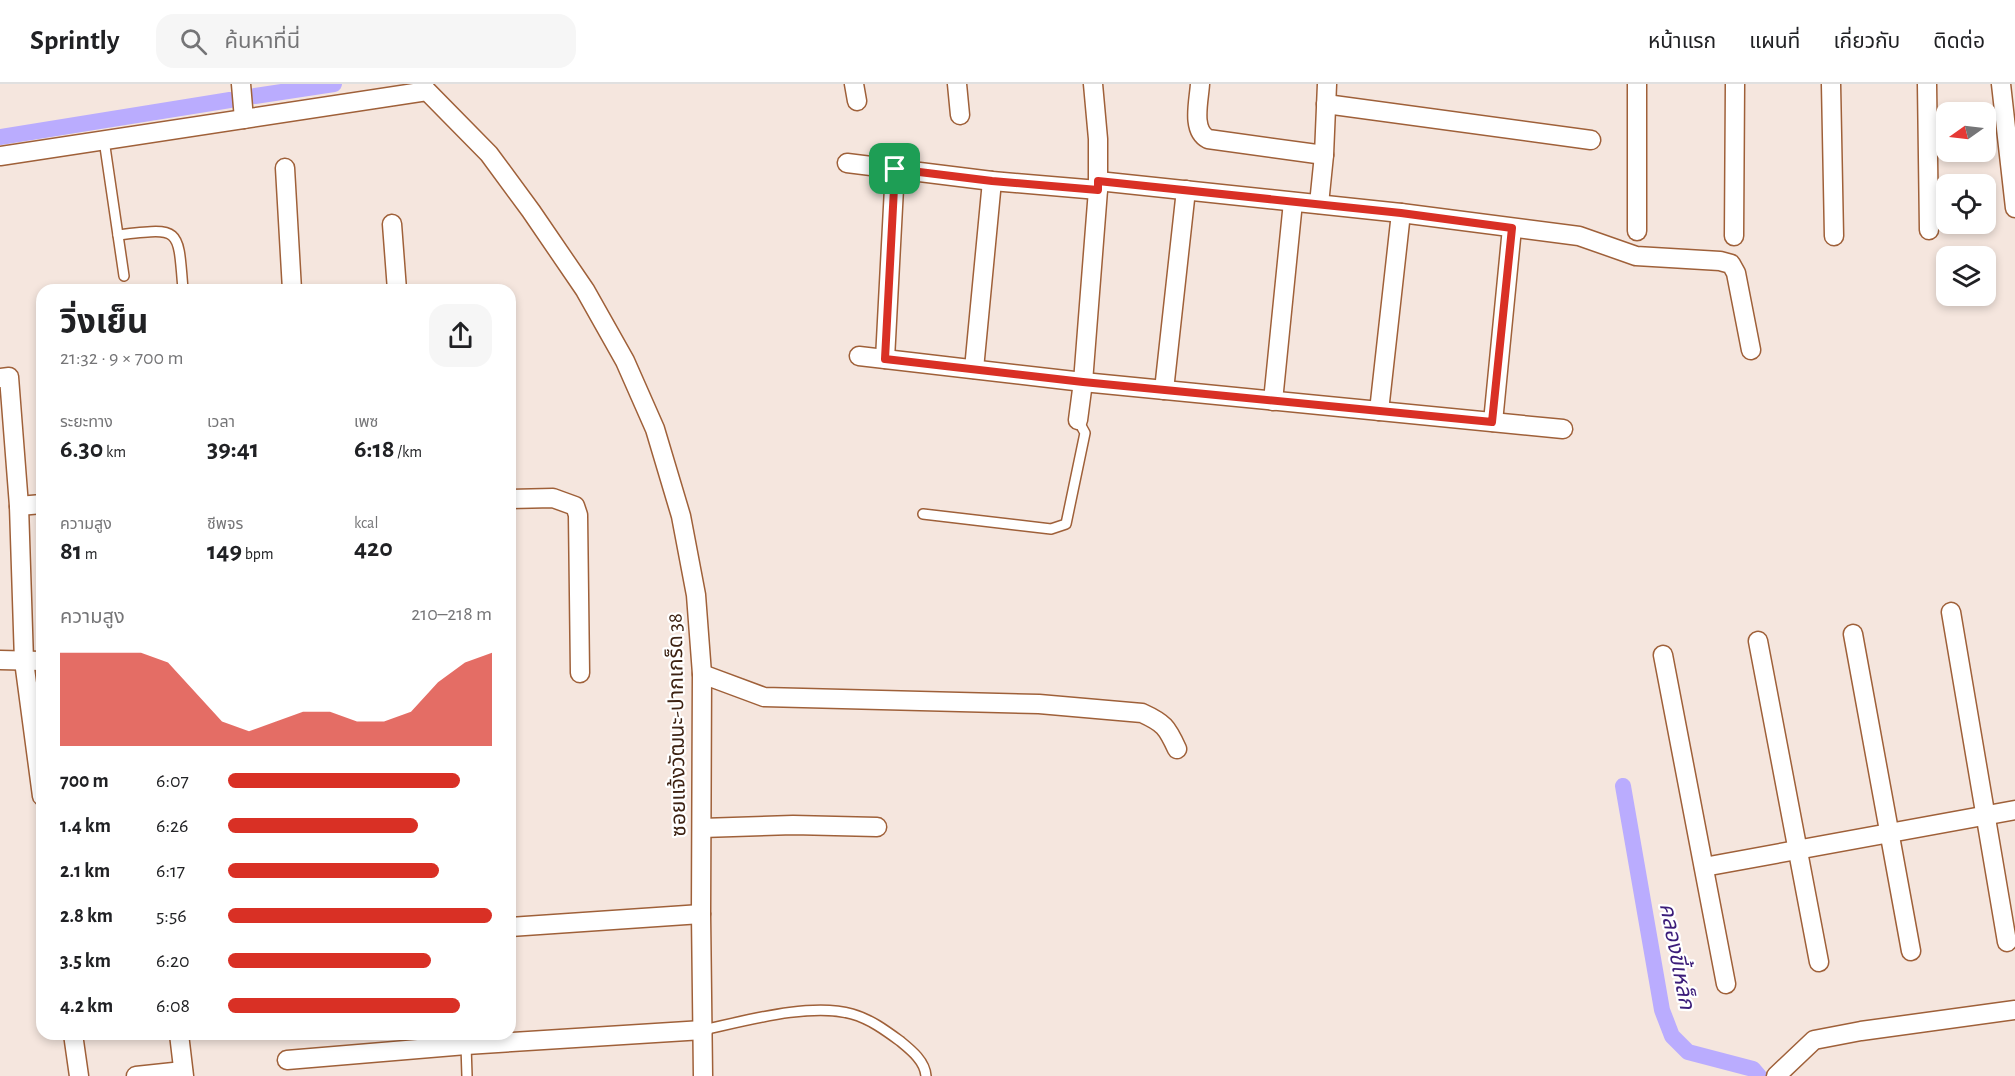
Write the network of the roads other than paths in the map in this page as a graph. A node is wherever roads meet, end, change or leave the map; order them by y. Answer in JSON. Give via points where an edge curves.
{"nodes":[{"id":1,"x":241,"y":84,"type":"edge"},
{"id":2,"x":957,"y":84,"type":"edge"},
{"id":3,"x":1093,"y":84,"type":"edge"},
{"id":4,"x":1200,"y":84,"type":"edge"},
{"id":5,"x":1327,"y":84,"type":"edge"},
{"id":6,"x":1637,"y":84,"type":"edge"},
{"id":7,"x":1735,"y":84,"type":"edge"},
{"id":8,"x":1831,"y":84,"type":"edge"},
{"id":9,"x":1928,"y":84,"type":"edge"},
{"id":10,"x":2001,"y":84,"type":"edge"},
{"id":11,"x":427,"y":88,"type":"edge"},
{"id":12,"x":1326,"y":104,"type":"junction"},
{"id":13,"x":960,"y":115,"type":"dead end"},
{"id":14,"x":244,"y":119,"type":"junction"},
{"id":15,"x":104,"y":140,"type":"junction"},
{"id":16,"x":1591,"y":140,"type":"dead end"},
{"id":17,"x":1324,"y":155,"type":"junction"},
{"id":18,"x":0,"y":156,"type":"edge"},
{"id":19,"x":847,"y":163,"type":"dead end"},
{"id":20,"x":285,"y":168,"type":"dead end"},
{"id":21,"x":895,"y":169,"type":"junction"},
{"id":22,"x":992,"y":181,"type":"junction"},
{"id":23,"x":1098,"y":185,"type":"junction"},
{"id":24,"x":1186,"y":190,"type":"junction"},
{"id":25,"x":1293,"y":202,"type":"junction"},
{"id":26,"x":1319,"y":204,"type":"junction"},
{"id":27,"x":2015,"y":208,"type":"edge"},
{"id":28,"x":1401,"y":213,"type":"junction"},
{"id":29,"x":392,"y":224,"type":"dead end"},
{"id":30,"x":1512,"y":228,"type":"junction"},
{"id":31,"x":1929,"y":230,"type":"dead end"},
{"id":32,"x":1637,"y":231,"type":"dead end"},
{"id":33,"x":118,"y":235,"type":"junction"},
{"id":34,"x":1734,"y":236,"type":"dead end"},
{"id":35,"x":1834,"y":236,"type":"dead end"},
{"id":36,"x":124,"y":276,"type":"dead end"},
{"id":37,"x":183,"y":284,"type":"edge"},
{"id":38,"x":292,"y":284,"type":"edge"},
{"id":39,"x":397,"y":284,"type":"edge"},
{"id":40,"x":1751,"y":350,"type":"dead end"},
{"id":41,"x":859,"y":356,"type":"dead end"},
{"id":42,"x":885,"y":359,"type":"junction"},
{"id":43,"x":974,"y":369,"type":"junction"},
{"id":44,"x":5,"y":378,"type":"edge"},
{"id":45,"x":1083,"y":382,"type":"junction"},
{"id":46,"x":1164,"y":390,"type":"junction"},
{"id":47,"x":1273,"y":401,"type":"junction"},
{"id":48,"x":1379,"y":411,"type":"junction"},
{"id":49,"x":1078,"y":420,"type":"joint"},
{"id":50,"x":1492,"y":422,"type":"junction"},
{"id":51,"x":1563,"y":429,"type":"dead end"},
{"id":52,"x":516,"y":499,"type":"edge"},
{"id":53,"x":36,"y":505,"type":"edge"},
{"id":54,"x":19,"y":506,"type":"junction"},
{"id":55,"x":923,"y":514,"type":"dead end"},
{"id":56,"x":1951,"y":612,"type":"dead end"},
{"id":57,"x":1852,"y":634,"type":"dead end"},
{"id":58,"x":1758,"y":641,"type":"dead end"},
{"id":59,"x":1663,"y":655,"type":"dead end"},
{"id":60,"x":0,"y":660,"type":"edge"},
{"id":61,"x":33,"y":661,"type":"edge"},
{"id":62,"x":580,"y":673,"type":"dead end"},
{"id":63,"x":702,"y":674,"type":"junction"},
{"id":64,"x":36,"y":706,"type":"edge"},
{"id":65,"x":1177,"y":749,"type":"dead end"},
{"id":66,"x":2015,"y":810,"type":"edge"},
{"id":67,"x":1986,"y":816,"type":"junction"},
{"id":68,"x":877,"y":827,"type":"dead end"},
{"id":69,"x":702,"y":828,"type":"junction"},
{"id":70,"x":1889,"y":833,"type":"junction"},
{"id":71,"x":1798,"y":850,"type":"junction"},
{"id":72,"x":1704,"y":867,"type":"junction"},
{"id":73,"x":701,"y":914,"type":"junction"},
{"id":74,"x":516,"y":927,"type":"edge"},
{"id":75,"x":2007,"y":942,"type":"dead end"},
{"id":76,"x":1911,"y":951,"type":"dead end"},
{"id":77,"x":1819,"y":962,"type":"dead end"},
{"id":78,"x":1726,"y":984,"type":"dead end"},
{"id":79,"x":2015,"y":1010,"type":"edge"},
{"id":80,"x":703,"y":1030,"type":"junction"},
{"id":81,"x":74,"y":1040,"type":"edge"},
{"id":82,"x":180,"y":1040,"type":"edge"},
{"id":83,"x":466,"y":1045,"type":"junction"},
{"id":84,"x":287,"y":1060,"type":"dead end"},
{"id":85,"x":184,"y":1073,"type":"edge"},
{"id":86,"x":79,"y":1076,"type":"edge"},
{"id":87,"x":136,"y":1076,"type":"edge"},
{"id":88,"x":467,"y":1076,"type":"edge"},
{"id":89,"x":703,"y":1076,"type":"edge"},
{"id":90,"x":926,"y":1076,"type":"edge"},
{"id":91,"x":1776,"y":1076,"type":"edge"}],
"edges":[{"from":1,"to":14,"type":"street"},
{"from":2,"to":13,"type":"street"},
{"from":3,"to":23,"type":"street"},
{"from":4,"to":17,"type":"street","via":[[1197,127],[1201,136]]},
{"from":5,"to":12,"type":"street"},
{"from":6,"to":32,"type":"street"},
{"from":7,"to":34,"type":"street"},
{"from":8,"to":35,"type":"street"},
{"from":9,"to":31,"type":"street"},
{"from":10,"to":27,"type":"street"},
{"from":11,"to":14,"type":"street","name":"ซอยแจ้งวัฒนะ-ปากเกร็ด 38"},
{"from":11,"to":63,"type":"street","name":"ซอยแจ้งวัฒนะ-ปากเกร็ด 38","via":[[489,154],[531,211],[585,290],[625,361],[655,429],[681,516],[696,595]]},
{"from":12,"to":16,"type":"street"},
{"from":12,"to":17,"type":"street"},
{"from":14,"to":15,"type":"street","name":"ซอยแจ้งวัฒนะ-ปากเกร็ด 38"},
{"from":15,"to":18,"type":"street","name":"ซอยแจ้งวัฒนะ-ปากเกร็ด 38"},
{"from":15,"to":33,"type":"lane"},
{"from":17,"to":26,"type":"street"},
{"from":19,"to":21,"type":"street"},
{"from":20,"to":38,"type":"street"},
{"from":21,"to":22,"type":"street"},
{"from":21,"to":42,"type":"street"},
{"from":22,"to":23,"type":"street"},
{"from":22,"to":43,"type":"street"},
{"from":23,"to":24,"type":"street"},
{"from":23,"to":45,"type":"street"},
{"from":24,"to":25,"type":"street"},
{"from":24,"to":46,"type":"street"},
{"from":25,"to":26,"type":"street"},
{"from":25,"to":47,"type":"street"},
{"from":26,"to":28,"type":"street"},
{"from":28,"to":30,"type":"street"},
{"from":28,"to":48,"type":"street"},
{"from":29,"to":39,"type":"street"},
{"from":30,"to":40,"type":"street","via":[[1579,236],[1636,256],[1731,264]]},
{"from":30,"to":50,"type":"street"},
{"from":33,"to":36,"type":"lane"},
{"from":33,"to":37,"type":"lane","via":[[167,231],[180,248]]},
{"from":41,"to":42,"type":"street"},
{"from":42,"to":43,"type":"street"},
{"from":43,"to":45,"type":"street"},
{"from":44,"to":54,"type":"street"},
{"from":45,"to":46,"type":"street"},
{"from":45,"to":49,"type":"street"},
{"from":46,"to":47,"type":"street"},
{"from":47,"to":48,"type":"street"},
{"from":48,"to":50,"type":"street"},
{"from":49,"to":55,"type":"lane","via":[[1085,434],[1066,524],[1051,529]]},
{"from":50,"to":51,"type":"street"},
{"from":52,"to":62,"type":"street","via":[[553,498],[575,506],[579,515]]},
{"from":53,"to":54,"type":"street"},
{"from":54,"to":61,"type":"street"},
{"from":56,"to":67,"type":"street"},
{"from":57,"to":70,"type":"street"},
{"from":58,"to":71,"type":"street"},
{"from":59,"to":72,"type":"street"},
{"from":60,"to":61,"type":"street"},
{"from":61,"to":64,"type":"street"},
{"from":63,"to":65,"type":"street","via":[[764,697],[1039,704],[1142,713],[1168,729]]},
{"from":63,"to":69,"type":"street","name":"ซอยแจ้งวัฒนะ-ปากเกร็ด 38"},
{"from":66,"to":67,"type":"street"},
{"from":67,"to":70,"type":"street"},
{"from":67,"to":75,"type":"street"},
{"from":68,"to":69,"type":"street"},
{"from":69,"to":73,"type":"street","name":"ซอยแจ้งวัฒนะ-ปากเกร็ด 38"},
{"from":70,"to":71,"type":"street"},
{"from":70,"to":76,"type":"street"},
{"from":71,"to":72,"type":"street"},
{"from":71,"to":77,"type":"street"},
{"from":72,"to":78,"type":"street"},
{"from":73,"to":74,"type":"street"},
{"from":73,"to":80,"type":"street","name":"ซอยแจ้งวัฒนะ-ปากเกร็ด 38"},
{"from":79,"to":91,"type":"street","via":[[1814,1040]]},
{"from":80,"to":83,"type":"street"},
{"from":80,"to":89,"type":"street","name":"ซอยแจ้งวัฒนะ-ปากเกร็ด 38"},
{"from":80,"to":90,"type":"lane","via":[[789,1012],[828,1010],[852,1014],[881,1027],[907,1047],[925,1066]]},
{"from":81,"to":86,"type":"street"},
{"from":82,"to":85,"type":"street"},
{"from":83,"to":84,"type":"street"},
{"from":83,"to":88,"type":"lane"},
{"from":85,"to":87,"type":"street"}]}
